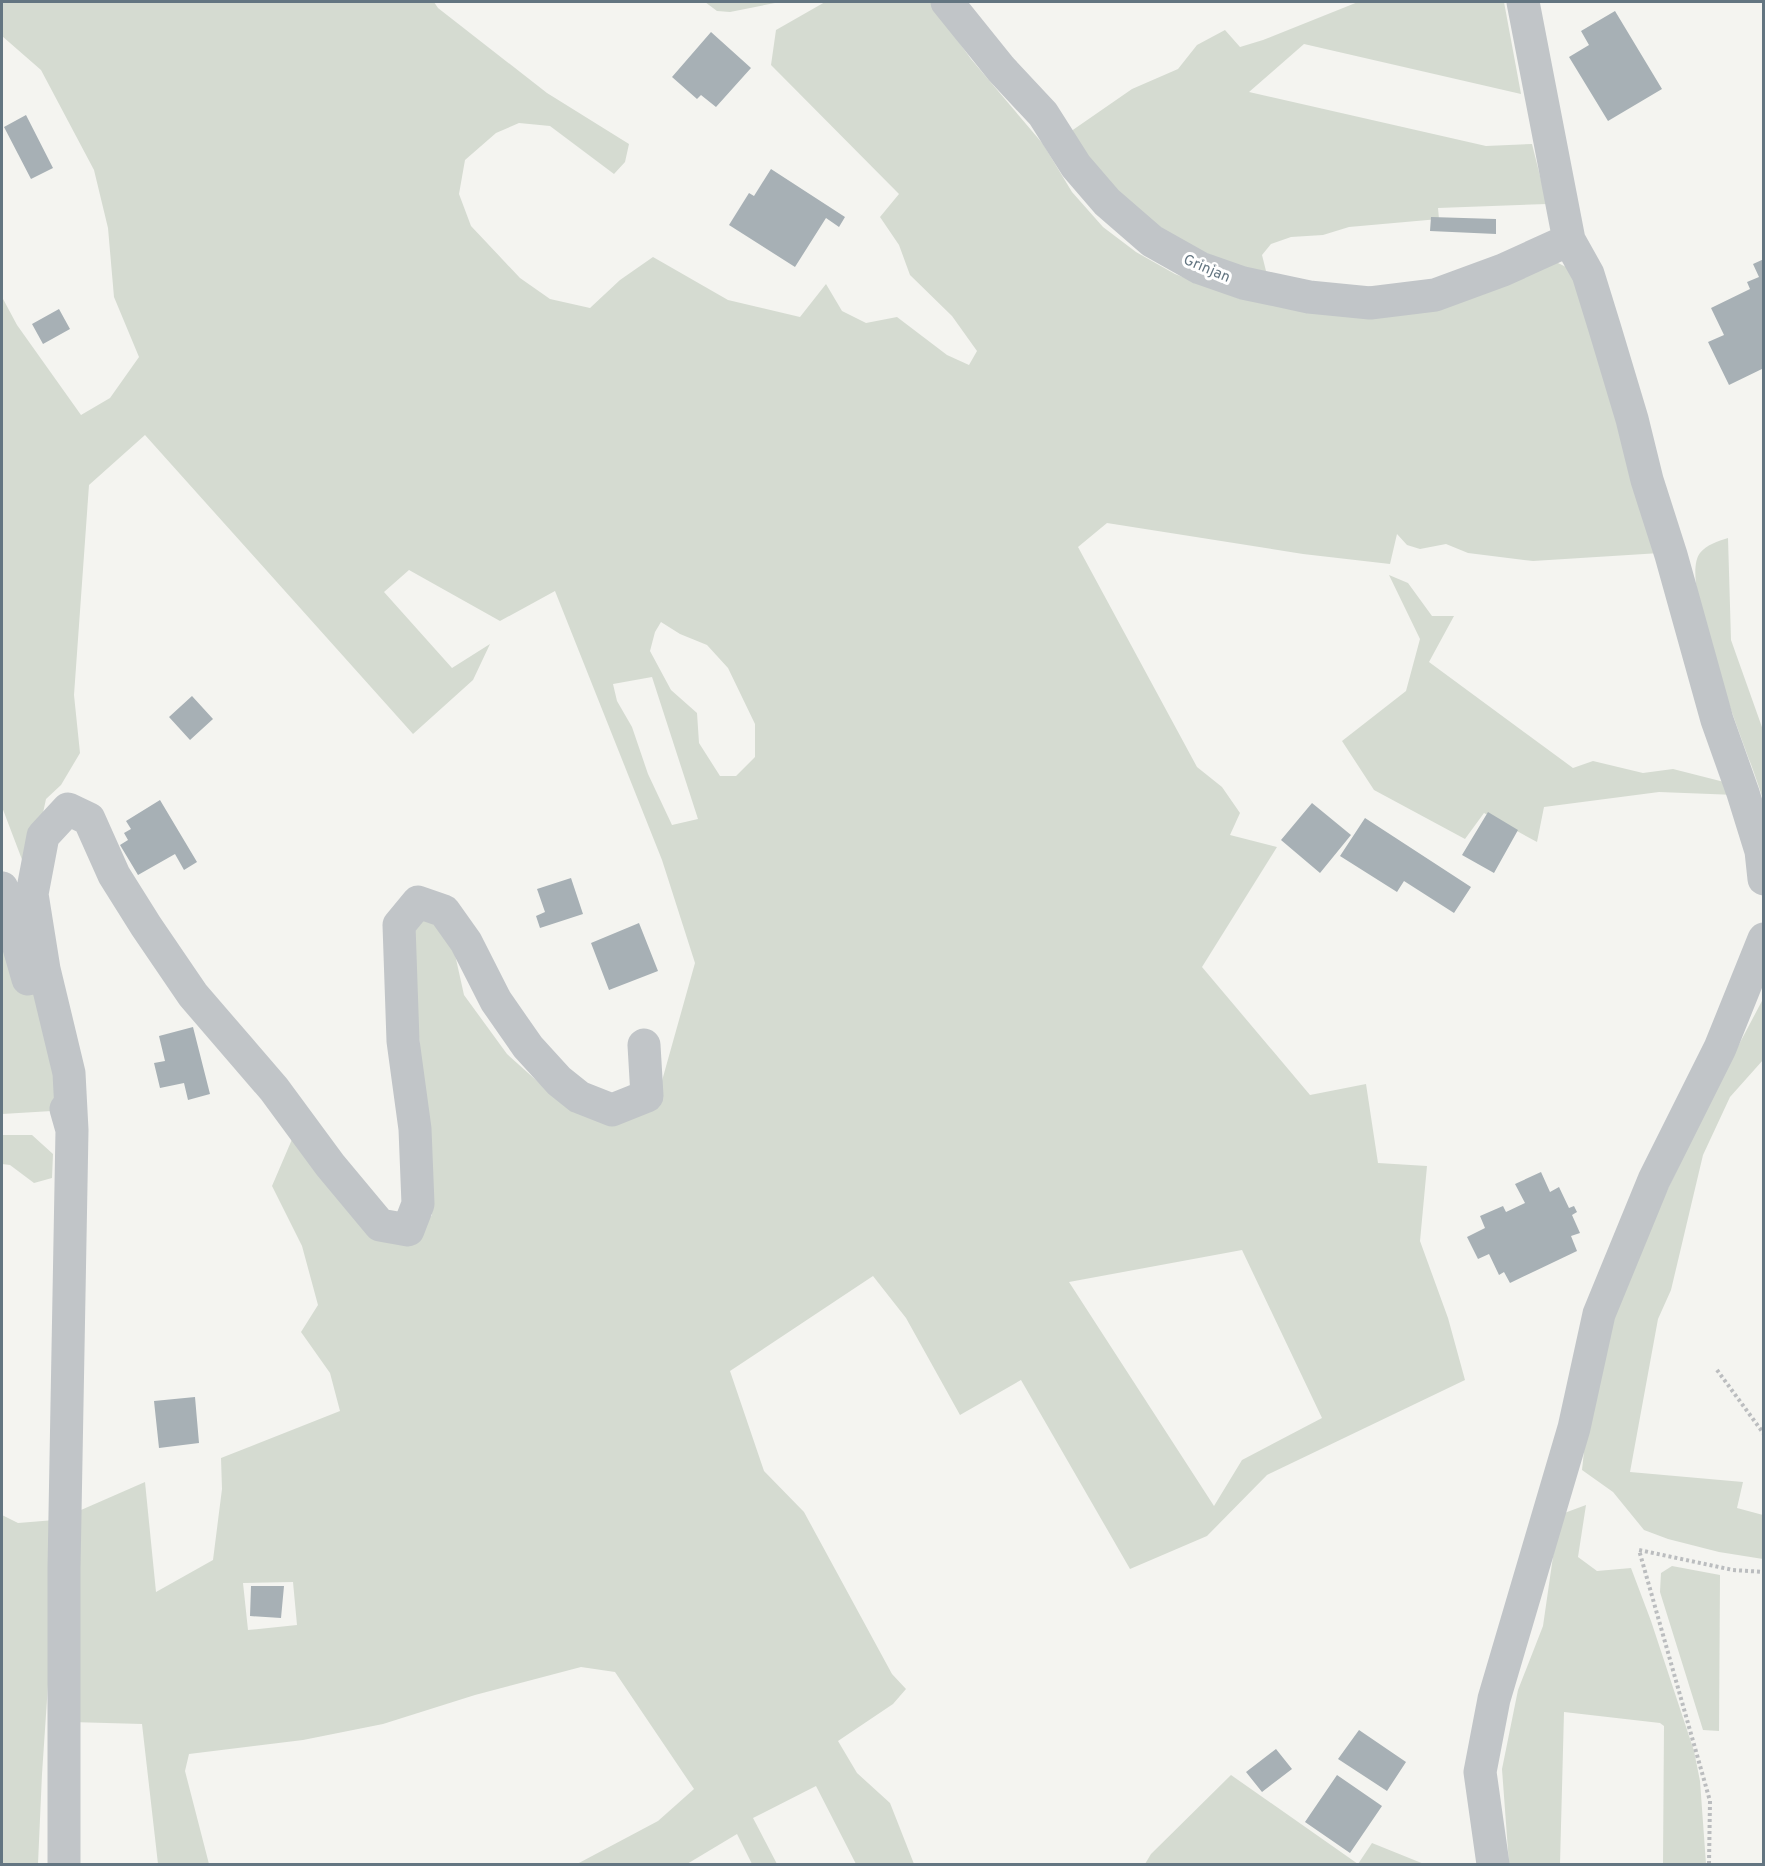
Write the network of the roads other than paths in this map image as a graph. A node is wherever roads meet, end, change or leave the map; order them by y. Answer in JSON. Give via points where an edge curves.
{"nodes":[{"id":1,"x":947,"y":2,"type":"edge"},
{"id":2,"x":1523,"y":2,"type":"edge"},
{"id":3,"x":1569,"y":240,"type":"junction"},
{"id":4,"x":1764,"y":879,"type":"edge"},
{"id":5,"x":2,"y":888,"type":"edge"},
{"id":6,"x":1764,"y":939,"type":"edge"},
{"id":7,"x":645,"y":1046,"type":"dead end"},
{"id":8,"x":72,"y":1130,"type":"junction"},
{"id":9,"x":64,"y":1864,"type":"edge"},
{"id":10,"x":1493,"y":1864,"type":"edge"}],
"edges":[{"from":1,"to":3,"type":"street","name":"Grinjan","via":[[1043,114],[1076,166],[1107,202],[1152,241],[1200,268],[1243,283],[1309,297],[1370,303],[1435,295]]},
{"from":2,"to":3,"type":"street"},
{"from":3,"to":4,"type":"street","via":[[1588,274],[1605,329],[1711,699],[1761,851]]},
{"from":5,"to":8,"type":"street"},
{"from":6,"to":10,"type":"street","via":[[1720,1048],[1654,1180],[1599,1314],[1574,1428],[1492,1709],[1480,1772]]},
{"from":7,"to":8,"type":"street","via":[[647,1096],[612,1110],[579,1097],[528,1047],[496,1001],[466,942],[444,911],[418,902],[399,925],[403,1041],[415,1129],[418,1204],[408,1230],[380,1225],[274,1089],[193,995],[114,875],[89,819],[69,809],[43,836],[32,894],[44,969],[69,1073]]},
{"from":8,"to":9,"type":"street","via":[[64,1569]]}]}
